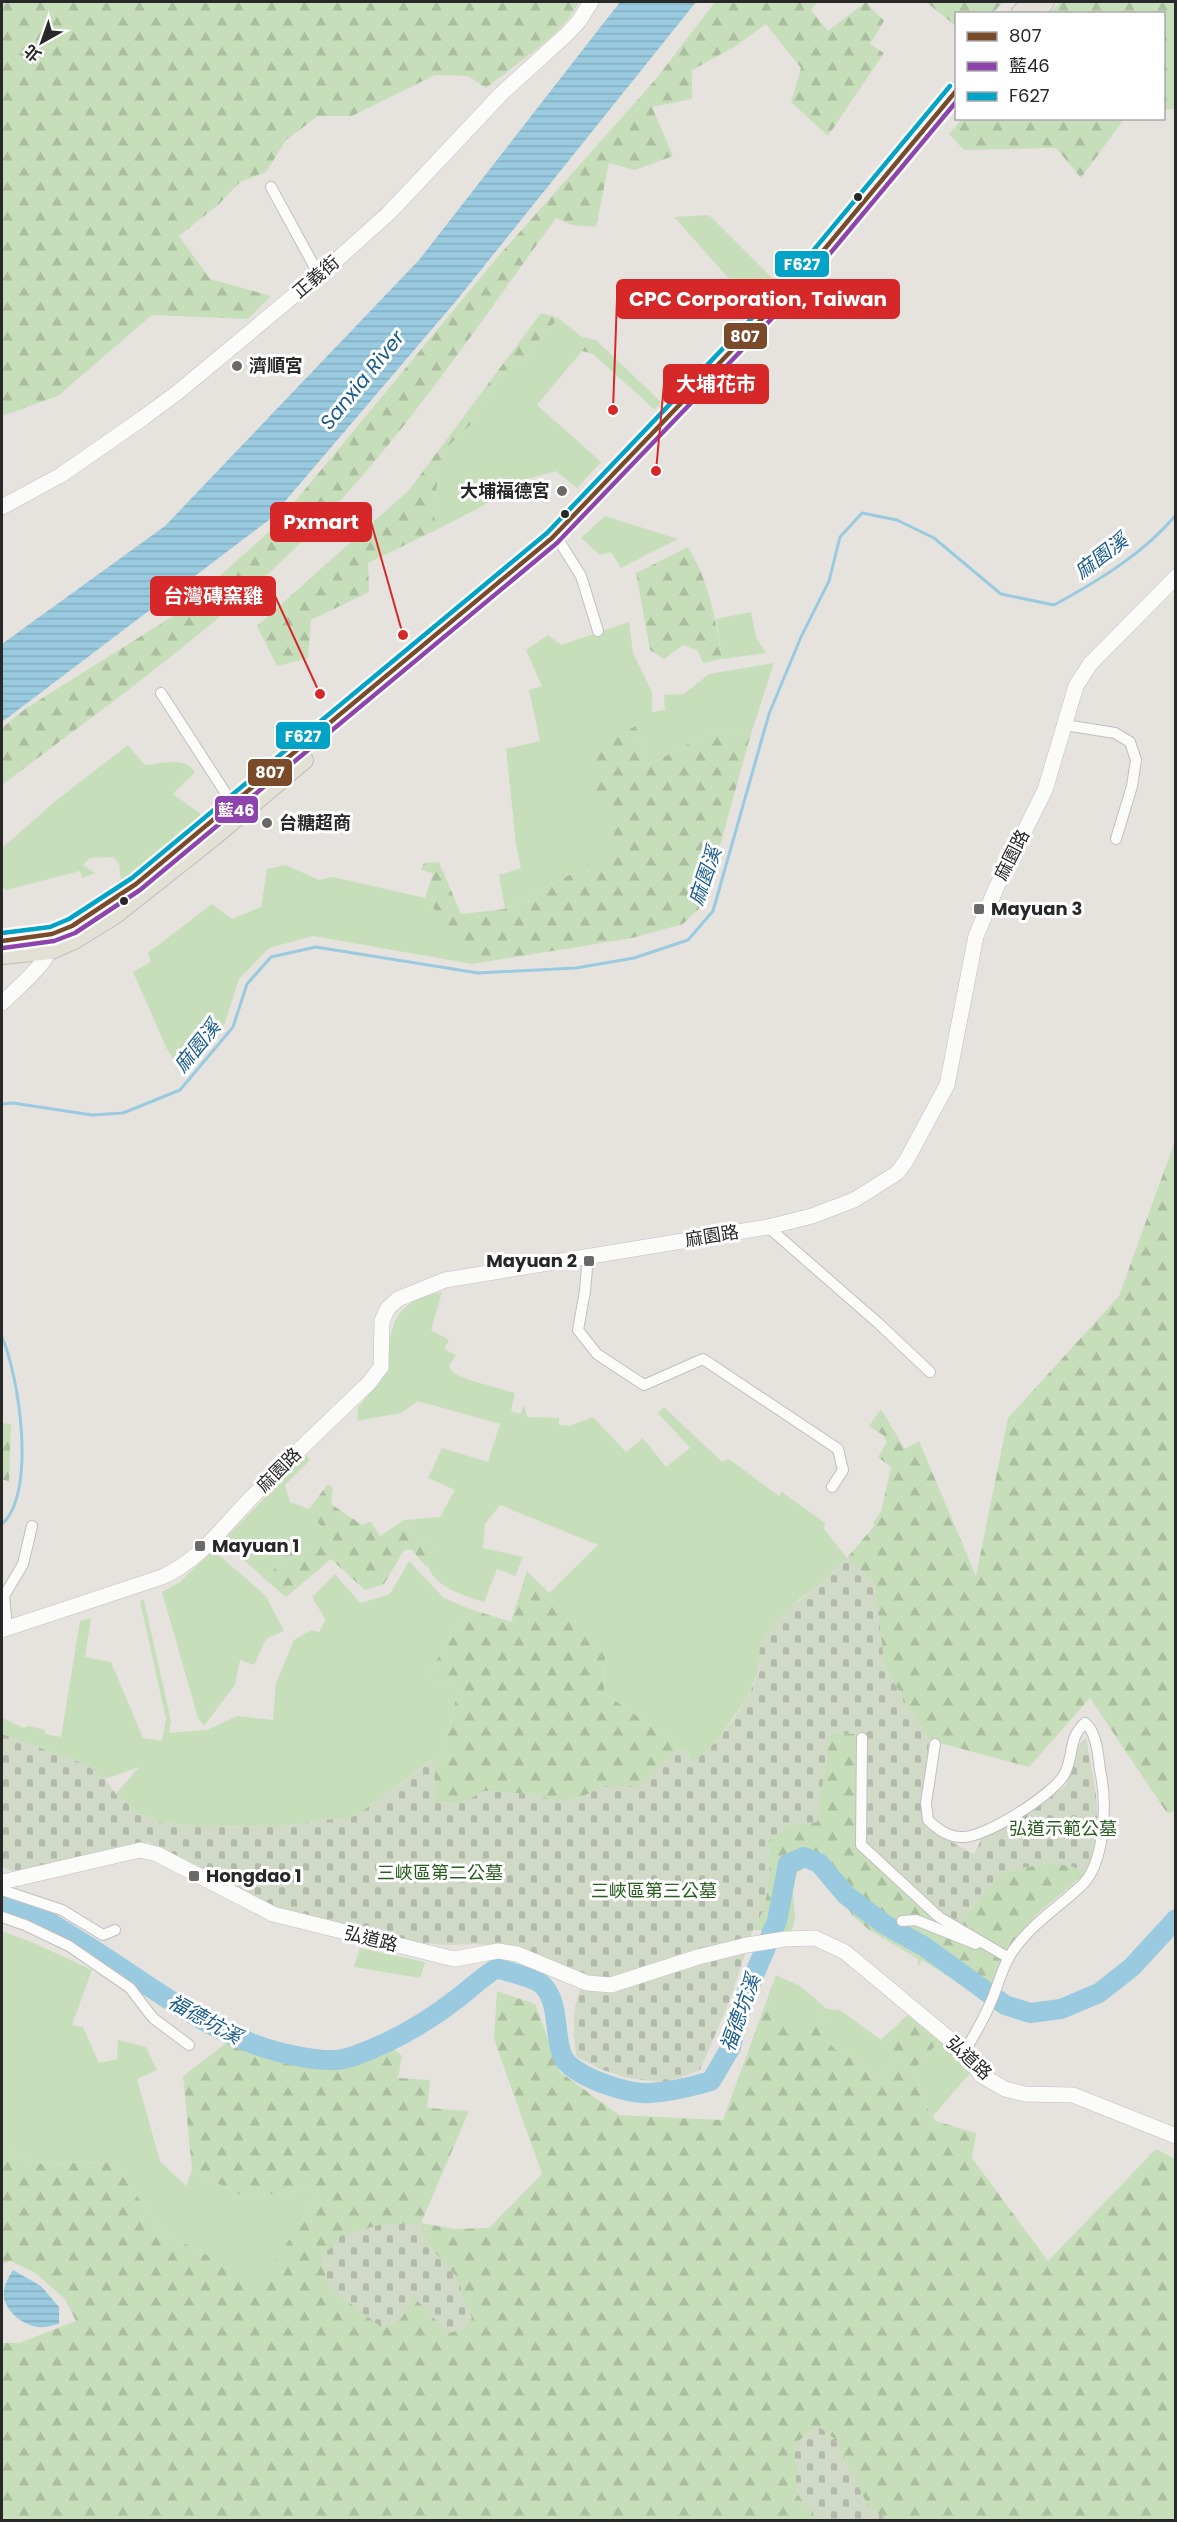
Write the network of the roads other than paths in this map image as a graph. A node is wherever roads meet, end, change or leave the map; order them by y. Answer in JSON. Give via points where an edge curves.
{"nodes":[{"id":1,"x":591,"y":2,"type":"edge"},
{"id":2,"x":1039,"y":4,"type":"edge"},
{"id":3,"x":1024,"y":12,"type":"edge"},
{"id":4,"x":955,"y":93,"type":"edge"},
{"id":5,"x":955,"y":112,"type":"edge"},
{"id":6,"x":271,"y":187,"type":"dead end"},
{"id":7,"x":319,"y":275,"type":"junction"},
{"id":8,"x":2,"y":507,"type":"edge"},
{"id":9,"x":561,"y":544,"type":"junction"},
{"id":10,"x":1176,"y":578,"type":"edge"},
{"id":11,"x":598,"y":631,"type":"dead end"},
{"id":12,"x":161,"y":693,"type":"dead end"},
{"id":13,"x":1065,"y":725,"type":"junction"},
{"id":14,"x":232,"y":803,"type":"junction"},
{"id":15,"x":1116,"y":839,"type":"dead end"},
{"id":16,"x":2,"y":941,"type":"edge"},
{"id":17,"x":51,"y":942,"type":"junction"},
{"id":18,"x":2,"y":955,"type":"edge"},
{"id":19,"x":2,"y":1003,"type":"edge"},
{"id":20,"x":768,"y":1227,"type":"junction"},
{"id":21,"x":588,"y":1256,"type":"junction"},
{"id":22,"x":930,"y":1372,"type":"dead end"},
{"id":23,"x":832,"y":1486,"type":"dead end"},
{"id":24,"x":32,"y":1526,"type":"dead end"},
{"id":25,"x":4,"y":1629,"type":"edge"},
{"id":26,"x":862,"y":1738,"type":"dead end"},
{"id":27,"x":935,"y":1744,"type":"dead end"},
{"id":28,"x":2,"y":1882,"type":"edge"},
{"id":29,"x":2,"y":1890,"type":"edge"},
{"id":30,"x":2,"y":1917,"type":"edge"},
{"id":31,"x":902,"y":1921,"type":"dead end"},
{"id":32,"x":115,"y":1930,"type":"dead end"},
{"id":33,"x":986,"y":1945,"type":"junction"},
{"id":34,"x":1009,"y":1958,"type":"junction"},
{"id":35,"x":189,"y":2045,"type":"dead end"},
{"id":36,"x":965,"y":2052,"type":"junction"},
{"id":37,"x":1176,"y":2136,"type":"edge"}],
"edges":[{"from":1,"to":7,"type":"street","name":"正義街","via":[[567,34],[502,93],[389,213]]},
{"from":2,"to":3,"type":"main road"},
{"from":4,"to":14,"type":"main road","via":[[798,281],[552,538]]},
{"from":5,"to":9,"type":"main road","via":[[806,290]]},
{"from":6,"to":7,"type":"street"},
{"from":7,"to":8,"type":"street","name":"正義街","via":[[143,418],[61,475]]},
{"from":9,"to":11,"type":"street","via":[[581,576]]},
{"from":9,"to":17,"type":"main road","via":[[163,878],[74,940]]},
{"from":10,"to":13,"type":"street","name":"麻園路","via":[[1090,664],[1076,686]]},
{"from":12,"to":14,"type":"street"},
{"from":13,"to":15,"type":"street","via":[[1115,733],[1130,742],[1136,760]]},
{"from":13,"to":20,"type":"street","name":"麻園路","via":[[1045,790],[976,936],[947,1085],[906,1161],[897,1173],[854,1200]]},
{"from":14,"to":17,"type":"main road","via":[[136,884]]},
{"from":16,"to":17,"type":"main road"},
{"from":17,"to":18,"type":"main road"},
{"from":17,"to":19,"type":"street","via":[[29,976]]},
{"from":20,"to":21,"type":"street","name":"麻園路"},
{"from":20,"to":22,"type":"street"},
{"from":21,"to":23,"type":"street","via":[[578,1330],[597,1354],[645,1385],[703,1359],[838,1449],[843,1470]]},
{"from":21,"to":25,"type":"street","name":"麻園路","via":[[445,1280],[398,1299],[382,1321],[381,1367],[369,1383],[196,1557],[162,1577]]},
{"from":24,"to":25,"type":"street","via":[[24,1564],[4,1596]]},
{"from":26,"to":33,"type":"street","via":[[861,1845],[939,1917]]},
{"from":27,"to":34,"type":"street","via":[[926,1803],[928,1820],[950,1836],[967,1837],[992,1827],[1049,1792],[1065,1774],[1075,1733],[1085,1723],[1094,1738],[1102,1777],[1101,1847],[1082,1886],[1039,1920]]},
{"from":28,"to":36,"type":"street","name":"弘道路","via":[[140,1850],[157,1854],[273,1914],[454,1959],[498,1951],[517,1954],[577,1980],[611,1985],[747,1945],[815,1938],[845,1952]]},
{"from":29,"to":32,"type":"street","via":[[62,1910],[104,1935]]},
{"from":30,"to":35,"type":"street","via":[[69,1946],[130,1988],[153,2018]]},
{"from":31,"to":33,"type":"street","via":[[916,1920],[971,1944]]},
{"from":33,"to":34,"type":"street"},
{"from":34,"to":36,"type":"street"},
{"from":36,"to":37,"type":"street","name":"弘道路","via":[[981,2075],[1005,2090],[1073,2095]]}]}
